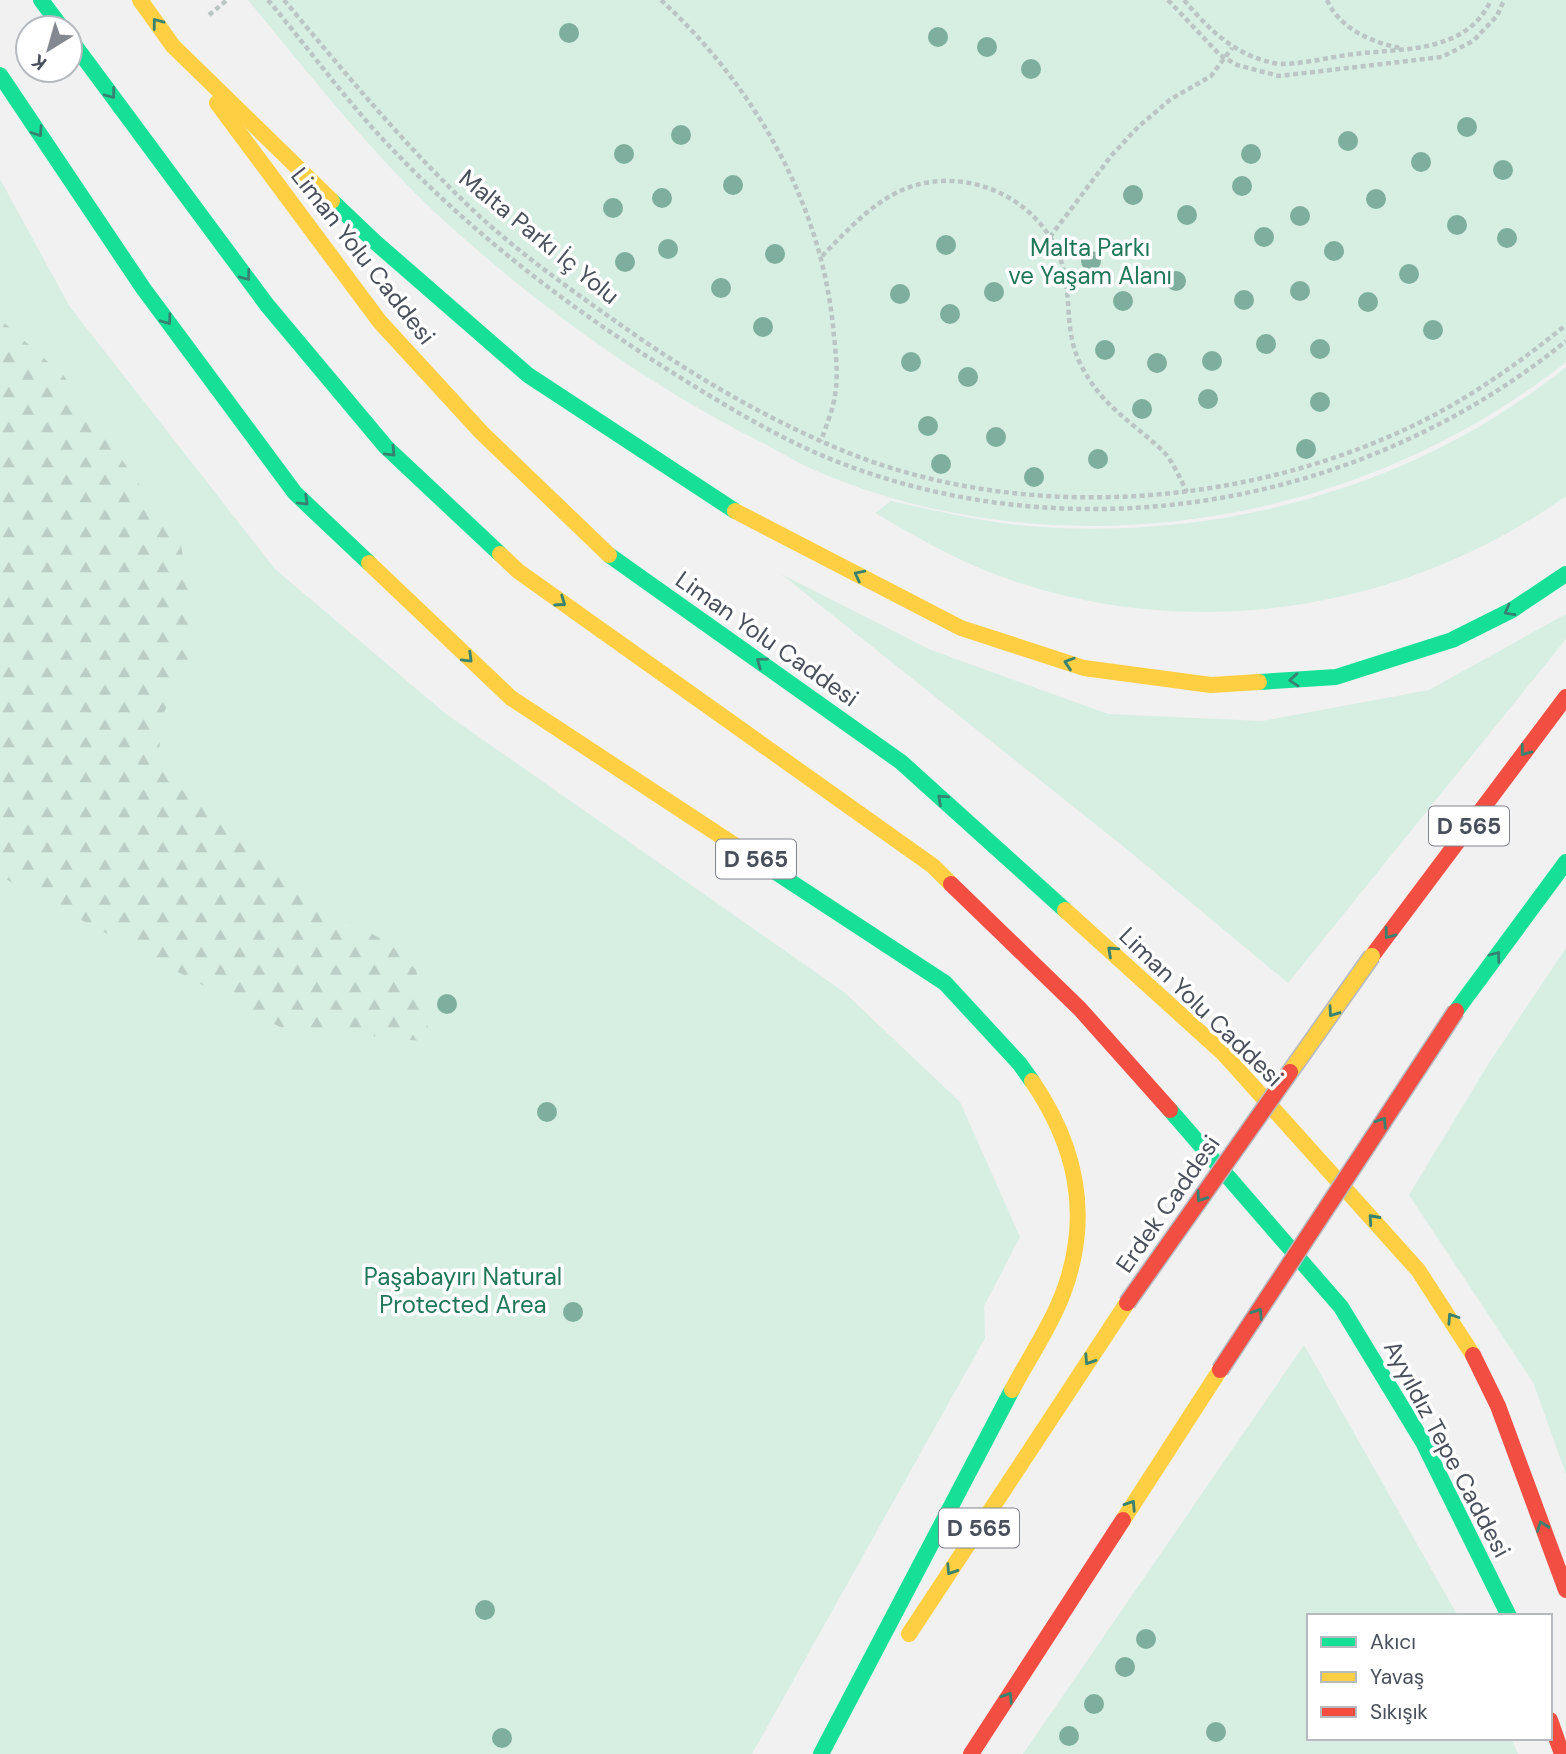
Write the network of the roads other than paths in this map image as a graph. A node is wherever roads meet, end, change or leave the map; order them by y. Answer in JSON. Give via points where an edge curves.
{"nodes":[{"id":1,"x":139,"y":0,"type":"edge"},
{"id":2,"x":173,"y":46,"type":"junction"},
{"id":3,"x":84,"y":58,"type":"edge"},
{"id":4,"x":0,"y":75,"type":"edge"},
{"id":5,"x":1566,"y":574,"type":"edge"},
{"id":6,"x":1566,"y":696,"type":"edge"},
{"id":7,"x":1566,"y":862,"type":"edge"},
{"id":8,"x":1418,"y":1270,"type":"joint"},
{"id":9,"x":1566,"y":1590,"type":"edge"},
{"id":10,"x":1508,"y":1614,"type":"edge"},
{"id":11,"x":899,"y":1650,"type":"dead end"},
{"id":12,"x":876,"y":1685,"type":"dead end"},
{"id":13,"x":1552,"y":1725,"type":"edge"},
{"id":14,"x":821,"y":1754,"type":"edge"},
{"id":15,"x":830,"y":1754,"type":"edge"},
{"id":16,"x":971,"y":1754,"type":"edge"},
{"id":17,"x":1563,"y":1754,"type":"edge"}],
"edges":[{"from":2,"to":1,"type":"main road","name":"Liman Yolu Caddesi","one_way":true},
{"from":5,"to":2,"type":"main road","one_way":true,"via":[[1512,610],[1452,640],[1336,677],[1211,685],[1084,668],[961,628],[729,508],[528,375],[375,242]]},
{"from":8,"to":2,"type":"main road","name":"Liman Yolu Caddesi","one_way":true,"via":[[1223,1053],[901,762],[598,548],[482,433],[380,322]]},
{"from":3,"to":10,"type":"main road","name":"Ayyıldız Tepe Caddesi","one_way":true,"via":[[267,305],[386,447],[518,572],[933,866],[1080,1009],[1341,1307],[1423,1442]]},
{"from":4,"to":14,"type":"main road","number":"D 565","one_way":true,"via":[[143,288],[295,493],[510,698],[945,983],[1019,1063],[1054,1114],[1072,1165],[1080,1231],[1066,1287]]},
{"from":6,"to":11,"type":"main road","name":"Erdek Caddesi","number":"D 565","one_way":true,"bridge":true,"via":[[1373,956],[1127,1303]]},
{"from":16,"to":7,"type":"main road","one_way":true,"bridge":true,"via":[[1456,1011]]},
{"from":9,"to":8,"type":"main road","name":"Ayyıldız Tepe Caddesi","one_way":true,"via":[[1498,1406],[1466,1340]]},
{"from":12,"to":15,"type":"main road"},
{"from":13,"to":17,"type":"main road"}]}
